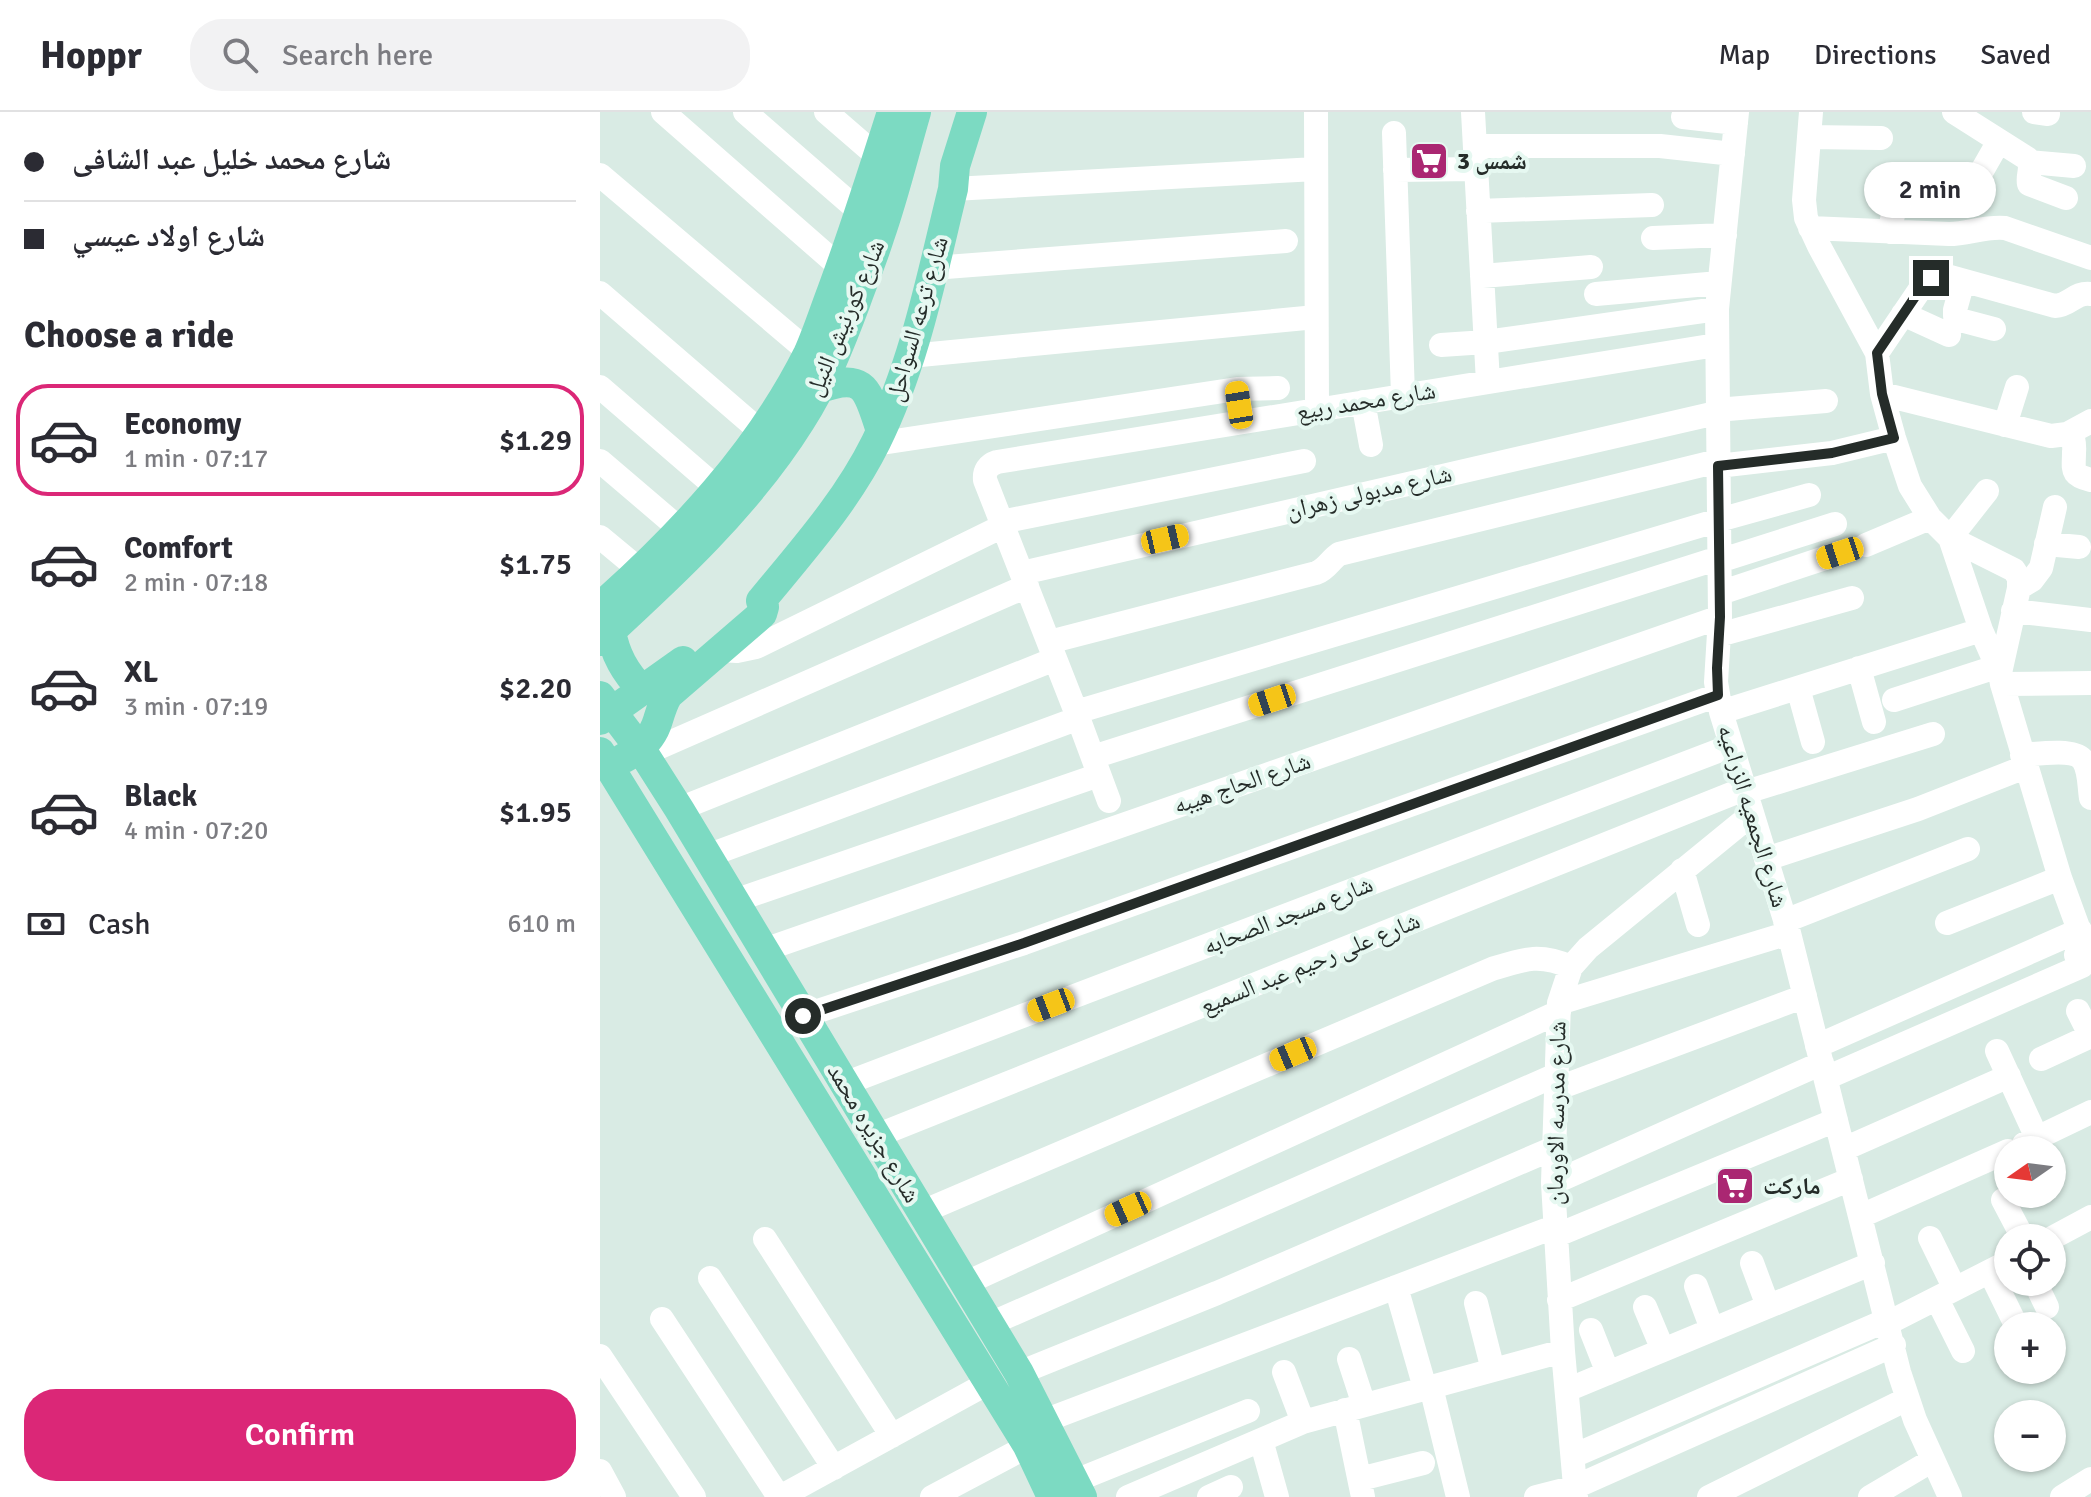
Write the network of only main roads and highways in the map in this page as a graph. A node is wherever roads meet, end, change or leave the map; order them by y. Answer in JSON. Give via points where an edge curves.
{"nodes":[{"id":1,"x":972,"y":112,"type":"edge"},
{"id":2,"x":990,"y":112,"type":"edge"},
{"id":3,"x":896,"y":113,"type":"edge"},
{"id":4,"x":953,"y":189,"type":"junction"},
{"id":5,"x":818,"y":389,"type":"junction"},
{"id":6,"x":878,"y":437,"type":"junction"},
{"id":7,"x":761,"y":601,"type":"junction"},
{"id":8,"x":604,"y":626,"type":"edge"},
{"id":9,"x":642,"y":690,"type":"junction"},
{"id":10,"x":604,"y":709,"type":"edge"},
{"id":11,"x":642,"y":751,"type":"junction"},
{"id":12,"x":603,"y":757,"type":"edge"},
{"id":13,"x":850,"y":1094,"type":"junction"},
{"id":14,"x":828,"y":1122,"type":"junction"},
{"id":15,"x":1036,"y":1433,"type":"junction"},
{"id":16,"x":1070,"y":1492,"type":"edge"}],
"edges":[{"from":1,"to":4,"type":"main road","name":"شارع ترعه السواحل"},
{"from":2,"to":4,"type":"main road","name":"شارع ترعه السواحل","via":[[968,171]]},
{"from":3,"to":5,"type":"main road","name":"شارع كورنيش النيل","via":[[880,236]]},
{"from":3,"to":8,"type":"main road","name":"شارع كورنيش النيل","via":[[809,352],[787,392],[717,488],[641,571]]},
{"from":4,"to":6,"type":"main road","name":"شارع ترعه السواحل","via":[[910,356]]},
{"from":5,"to":6,"type":"main road","via":[[849,381],[862,386],[870,398]]},
{"from":5,"to":8,"type":"main road","name":"شارع كورنيش النيل","via":[[774,458],[718,527],[671,576]]},
{"from":6,"to":7,"type":"main road","name":"شارع ترعه السواحل","via":[[848,490]]},
{"from":7,"to":9,"type":"main road","name":"شارع ترعه السواحل","via":[[748,603],[713,637]]},
{"from":7,"to":11,"type":"main road","name":"شارع ترعه السواحل","via":[[762,614],[668,695]]},
{"from":8,"to":9,"type":"main road","via":[[624,669]]},
{"from":9,"to":10,"type":"main road","name":"شارع ترعه السواحل"},
{"from":10,"to":11,"type":"main road","name":"شارع جزيره محمد"},
{"from":11,"to":12,"type":"main road"},
{"from":11,"to":13,"type":"main road","name":"شارع جزيره محمد"},
{"from":12,"to":14,"type":"main road","name":"شارع جزيره محمد"},
{"from":13,"to":14,"type":"main road"},
{"from":13,"to":15,"type":"main road","name":"شارع جزيره محمد","via":[[1019,1373]]},
{"from":14,"to":15,"type":"main road","name":"شارع جزيره محمد","via":[[988,1383]]},
{"from":15,"to":16,"type":"main road","name":"شارع جزيره محمد"}]}
